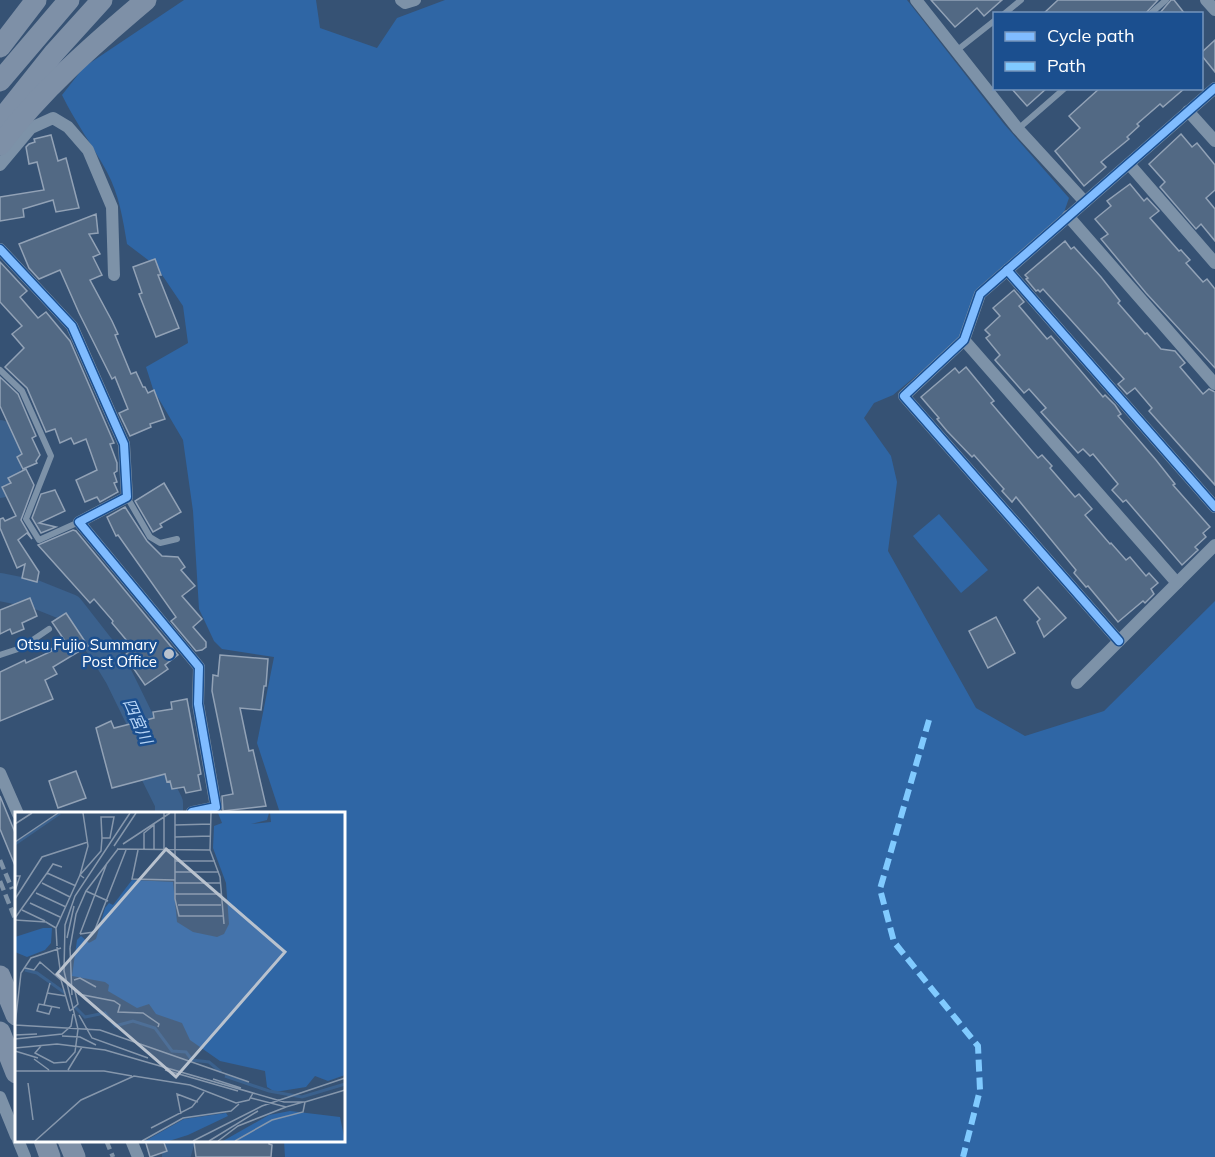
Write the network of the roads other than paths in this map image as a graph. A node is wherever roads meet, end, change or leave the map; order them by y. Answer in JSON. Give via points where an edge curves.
{"nodes":[{"id":1,"x":36,"y":0,"type":"edge"},
{"id":2,"x":69,"y":0,"type":"edge"},
{"id":3,"x":146,"y":0,"type":"edge"},
{"id":4,"x":401,"y":0,"type":"edge"},
{"id":5,"x":415,"y":0,"type":"edge"},
{"id":6,"x":916,"y":0,"type":"edge"},
{"id":7,"x":1021,"y":0,"type":"edge"},
{"id":8,"x":1166,"y":0,"type":"edge"},
{"id":9,"x":1206,"y":0,"type":"edge"},
{"id":10,"x":99,"y":4,"type":"edge"},
{"id":11,"x":1215,"y":10,"type":"edge"},
{"id":12,"x":1006,"y":12,"type":"edge"},
{"id":13,"x":1152,"y":12,"type":"edge"},
{"id":14,"x":993,"y":22,"type":"edge"},
{"id":15,"x":0,"y":47,"type":"edge"},
{"id":16,"x":955,"y":52,"type":"junction"},
{"id":17,"x":0,"y":81,"type":"edge"},
{"id":18,"x":1215,"y":88,"type":"edge"},
{"id":19,"x":1063,"y":90,"type":"edge"},
{"id":20,"x":1188,"y":111,"type":"junction"},
{"id":21,"x":0,"y":121,"type":"edge"},
{"id":22,"x":1018,"y":129,"type":"junction"},
{"id":23,"x":1215,"y":141,"type":"edge"},
{"id":24,"x":0,"y":145,"type":"edge"},
{"id":25,"x":1129,"y":164,"type":"junction"},
{"id":26,"x":0,"y":165,"type":"edge"},
{"id":27,"x":1085,"y":202,"type":"junction"},
{"id":28,"x":1068,"y":216,"type":"junction"},
{"id":29,"x":0,"y":249,"type":"edge"},
{"id":30,"x":1215,"y":263,"type":"edge"},
{"id":31,"x":1007,"y":270,"type":"junction"},
{"id":32,"x":114,"y":275,"type":"dead end"},
{"id":33,"x":964,"y":340,"type":"junction"},
{"id":34,"x":0,"y":370,"type":"edge"},
{"id":35,"x":1215,"y":384,"type":"edge"},
{"id":36,"x":127,"y":497,"type":"junction"},
{"id":37,"x":1215,"y":507,"type":"edge"},
{"id":38,"x":79,"y":522,"type":"junction"},
{"id":39,"x":177,"y":539,"type":"dead end"},
{"id":40,"x":1215,"y":545,"type":"edge"},
{"id":41,"x":1177,"y":583,"type":"junction"},
{"id":42,"x":49,"y":629,"type":"dead end"},
{"id":43,"x":1119,"y":641,"type":"junction"},
{"id":44,"x":0,"y":655,"type":"edge"},
{"id":45,"x":1077,"y":683,"type":"dead end"},
{"id":46,"x":0,"y":773,"type":"edge"},
{"id":47,"x":18,"y":812,"type":"edge"},
{"id":48,"x":196,"y":812,"type":"edge"},
{"id":49,"x":0,"y":976,"type":"edge"},
{"id":50,"x":15,"y":1013,"type":"edge"},
{"id":51,"x":0,"y":1032,"type":"edge"},
{"id":52,"x":15,"y":1070,"type":"edge"},
{"id":53,"x":0,"y":1097,"type":"edge"},
{"id":54,"x":15,"y":1133,"type":"edge"},
{"id":55,"x":19,"y":1142,"type":"edge"},
{"id":56,"x":45,"y":1142,"type":"edge"},
{"id":57,"x":69,"y":1142,"type":"edge"},
{"id":58,"x":132,"y":1142,"type":"edge"},
{"id":59,"x":25,"y":1157,"type":"edge"},
{"id":60,"x":50,"y":1157,"type":"edge"},
{"id":61,"x":75,"y":1157,"type":"edge"},
{"id":62,"x":138,"y":1157,"type":"edge"}],
"edges":[{"from":1,"to":15,"type":"highway"},
{"from":2,"to":17,"type":"highway"},
{"from":3,"to":24,"type":"highway","via":[[83,54]]},
{"from":4,"to":5,"type":"street"},
{"from":6,"to":16,"type":"street"},
{"from":7,"to":12,"type":"lane"},
{"from":8,"to":13,"type":"lane"},
{"from":9,"to":11,"type":"street"},
{"from":10,"to":21,"type":"highway"},
{"from":14,"to":16,"type":"lane"},
{"from":16,"to":22,"type":"street"},
{"from":18,"to":20,"type":"street"},
{"from":19,"to":22,"type":"lane"},
{"from":20,"to":23,"type":"street"},
{"from":20,"to":25,"type":"street"},
{"from":22,"to":27,"type":"street"},
{"from":25,"to":27,"type":"street"},
{"from":25,"to":30,"type":"street"},
{"from":26,"to":32,"type":"street","via":[[32,129],[53,118],[68,127],[88,150],[112,207]]},
{"from":27,"to":28,"type":"street"},
{"from":28,"to":31,"type":"street"},
{"from":28,"to":35,"type":"street"},
{"from":29,"to":36,"type":"street","via":[[72,326],[124,444]]},
{"from":31,"to":33,"type":"street","via":[[980,294]]},
{"from":31,"to":37,"type":"street"},
{"from":33,"to":41,"type":"street"},
{"from":33,"to":43,"type":"street","via":[[904,396]]},
{"from":34,"to":38,"type":"lane","via":[[22,391],[51,456],[26,519],[39,540]]},
{"from":36,"to":38,"type":"street"},
{"from":36,"to":39,"type":"lane","via":[[150,537],[160,543]]},
{"from":38,"to":48,"type":"street","via":[[199,667],[198,704],[216,807]]},
{"from":40,"to":41,"type":"street"},
{"from":41,"to":43,"type":"street"},
{"from":42,"to":44,"type":"lane","via":[[21,648]]},
{"from":43,"to":45,"type":"street"},
{"from":46,"to":47,"type":"street"},
{"from":49,"to":50,"type":"highway"},
{"from":51,"to":52,"type":"highway"},
{"from":53,"to":54,"type":"street"},
{"from":55,"to":59,"type":"street"},
{"from":56,"to":60,"type":"highway"},
{"from":57,"to":61,"type":"highway"},
{"from":58,"to":62,"type":"street"}]}
